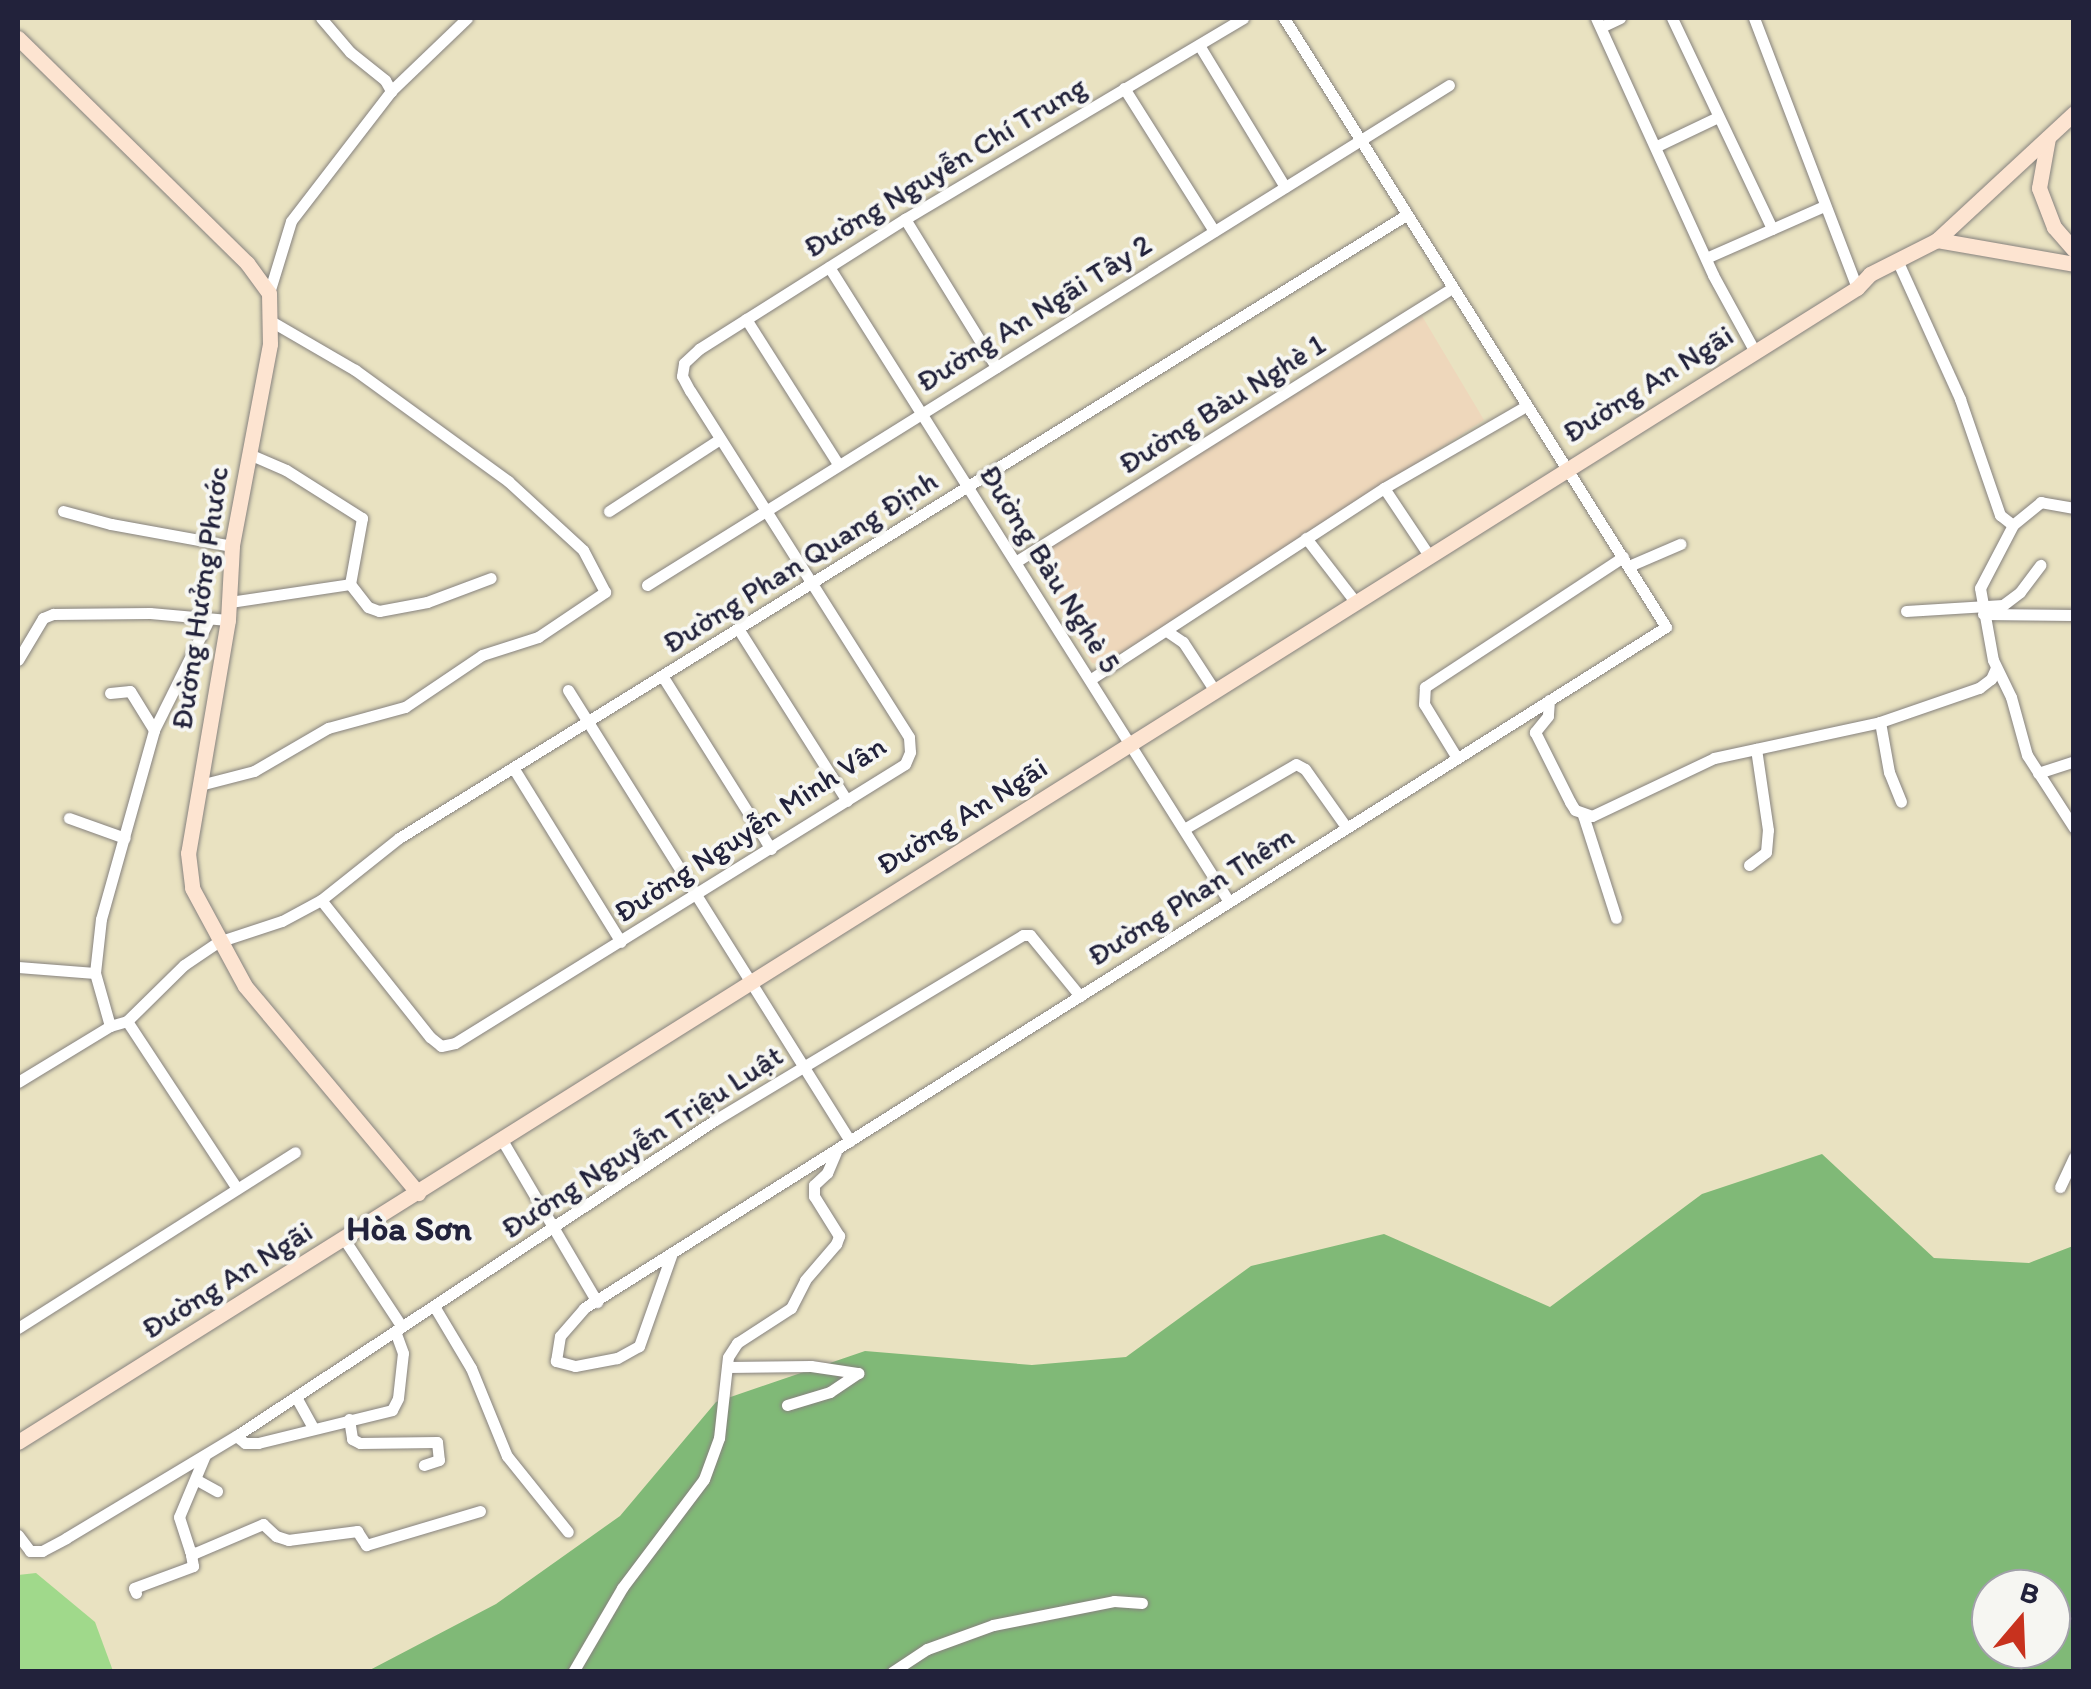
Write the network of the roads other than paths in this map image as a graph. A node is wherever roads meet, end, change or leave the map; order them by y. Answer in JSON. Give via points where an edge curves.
{"nodes":[{"id":1,"x":321,"y":18,"type":"edge"},
{"id":2,"x":467,"y":18,"type":"edge"},
{"id":3,"x":1242,"y":18,"type":"edge"},
{"id":4,"x":1284,"y":18,"type":"edge"},
{"id":5,"x":1620,"y":18,"type":"edge"},
{"id":6,"x":1672,"y":18,"type":"edge"},
{"id":7,"x":1754,"y":18,"type":"edge"},
{"id":8,"x":1598,"y":22,"type":"edge"},
{"id":9,"x":18,"y":38,"type":"edge"},
{"id":10,"x":1199,"y":45,"type":"junction"},
{"id":11,"x":1449,"y":85,"type":"dead end"},
{"id":12,"x":1124,"y":88,"type":"junction"},
{"id":13,"x":391,"y":91,"type":"junction"},
{"id":14,"x":2074,"y":113,"type":"edge"},
{"id":15,"x":1718,"y":117,"type":"junction"},
{"id":16,"x":2049,"y":134,"type":"junction"},
{"id":17,"x":1360,"y":140,"type":"junction"},
{"id":18,"x":1657,"y":146,"type":"junction"},
{"id":19,"x":1284,"y":188,"type":"junction"},
{"id":20,"x":1824,"y":206,"type":"junction"},
{"id":21,"x":1406,"y":215,"type":"junction"},
{"id":22,"x":905,"y":220,"type":"junction"},
{"id":23,"x":1772,"y":229,"type":"junction"},
{"id":24,"x":1214,"y":231,"type":"junction"},
{"id":25,"x":1937,"y":240,"type":"junction"},
{"id":26,"x":2074,"y":250,"type":"edge"},
{"id":27,"x":1706,"y":258,"type":"junction"},
{"id":28,"x":1896,"y":260,"type":"junction"},
{"id":29,"x":2074,"y":264,"type":"edge"},
{"id":30,"x":828,"y":267,"type":"junction"},
{"id":31,"x":1452,"y":288,"type":"junction"},
{"id":32,"x":1857,"y":288,"type":"junction"},
{"id":33,"x":268,"y":293,"type":"junction"},
{"id":34,"x":746,"y":319,"type":"junction"},
{"id":35,"x":269,"y":320,"type":"junction"},
{"id":36,"x":1754,"y":350,"type":"junction"},
{"id":37,"x":996,"y":366,"type":"junction"},
{"id":38,"x":682,"y":369,"type":"joint"},
{"id":39,"x":1526,"y":406,"type":"junction"},
{"id":40,"x":922,"y":413,"type":"junction"},
{"id":41,"x":720,"y":440,"type":"junction"},
{"id":42,"x":249,"y":454,"type":"junction"},
{"id":43,"x":838,"y":464,"type":"junction"},
{"id":44,"x":1566,"y":468,"type":"junction"},
{"id":45,"x":968,"y":487,"type":"junction"},
{"id":46,"x":1384,"y":488,"type":"junction"},
{"id":47,"x":2074,"y":508,"type":"edge"},
{"id":48,"x":63,"y":511,"type":"dead end"},
{"id":49,"x":609,"y":511,"type":"dead end"},
{"id":50,"x":766,"y":512,"type":"junction"},
{"id":51,"x":2013,"y":525,"type":"junction"},
{"id":52,"x":1306,"y":538,"type":"junction"},
{"id":53,"x":1680,"y":544,"type":"dead end"},
{"id":54,"x":232,"y":546,"type":"junction"},
{"id":55,"x":1428,"y":554,"type":"junction"},
{"id":56,"x":1017,"y":561,"type":"junction"},
{"id":57,"x":1626,"y":562,"type":"junction"},
{"id":58,"x":2040,"y":565,"type":"dead end"},
{"id":59,"x":491,"y":578,"type":"dead end"},
{"id":60,"x":350,"y":584,"type":"junction"},
{"id":61,"x":647,"y":585,"type":"dead end"},
{"id":62,"x":812,"y":585,"type":"junction"},
{"id":63,"x":1354,"y":600,"type":"junction"},
{"id":64,"x":230,"y":602,"type":"junction"},
{"id":65,"x":1982,"y":611,"type":"junction"},
{"id":66,"x":1906,"y":612,"type":"dead end"},
{"id":67,"x":2074,"y":614,"type":"edge"},
{"id":68,"x":209,"y":619,"type":"junction"},
{"id":69,"x":228,"y":620,"type":"junction"},
{"id":70,"x":740,"y":630,"type":"junction"},
{"id":71,"x":1168,"y":632,"type":"junction"},
{"id":72,"x":18,"y":660,"type":"edge"},
{"id":73,"x":1996,"y":668,"type":"junction"},
{"id":74,"x":663,"y":677,"type":"junction"},
{"id":75,"x":1091,"y":679,"type":"junction"},
{"id":76,"x":1213,"y":688,"type":"junction"},
{"id":77,"x":568,"y":690,"type":"dead end"},
{"id":78,"x":110,"y":693,"type":"dead end"},
{"id":79,"x":1549,"y":700,"type":"junction"},
{"id":80,"x":1524,"y":716,"type":"junction"},
{"id":81,"x":1880,"y":722,"type":"junction"},
{"id":82,"x":589,"y":723,"type":"junction"},
{"id":83,"x":154,"y":730,"type":"junction"},
{"id":84,"x":1535,"y":732,"type":"junction"},
{"id":85,"x":1130,"y":742,"type":"junction"},
{"id":86,"x":1756,"y":749,"type":"junction"},
{"id":87,"x":1457,"y":758,"type":"junction"},
{"id":88,"x":2074,"y":761,"type":"edge"},
{"id":89,"x":514,"y":768,"type":"junction"},
{"id":90,"x":2038,"y":773,"type":"junction"},
{"id":91,"x":200,"y":785,"type":"junction"},
{"id":92,"x":847,"y":801,"type":"junction"},
{"id":93,"x":1901,"y":802,"type":"dead end"},
{"id":94,"x":1583,"y":815,"type":"junction"},
{"id":95,"x":70,"y":818,"type":"dead end"},
{"id":96,"x":1346,"y":828,"type":"junction"},
{"id":97,"x":2074,"y":828,"type":"edge"},
{"id":98,"x":1184,"y":829,"type":"junction"},
{"id":99,"x":125,"y":838,"type":"junction"},
{"id":100,"x":771,"y":849,"type":"junction"},
{"id":101,"x":1749,"y":865,"type":"dead end"},
{"id":102,"x":698,"y":894,"type":"junction"},
{"id":103,"x":321,"y":900,"type":"junction"},
{"id":104,"x":1228,"y":900,"type":"junction"},
{"id":105,"x":1616,"y":918,"type":"dead end"},
{"id":106,"x":218,"y":942,"type":"junction"},
{"id":107,"x":621,"y":942,"type":"junction"},
{"id":108,"x":18,"y":967,"type":"edge"},
{"id":109,"x":96,"y":973,"type":"junction"},
{"id":110,"x":753,"y":980,"type":"junction"},
{"id":111,"x":1080,"y":996,"type":"junction"},
{"id":112,"x":127,"y":1021,"type":"junction"},
{"id":113,"x":110,"y":1026,"type":"junction"},
{"id":114,"x":806,"y":1066,"type":"junction"},
{"id":115,"x":18,"y":1082,"type":"edge"},
{"id":116,"x":502,"y":1140,"type":"junction"},
{"id":117,"x":850,"y":1141,"type":"junction"},
{"id":118,"x":295,"y":1152,"type":"dead end"},
{"id":119,"x":836,"y":1152,"type":"junction"},
{"id":120,"x":2074,"y":1157,"type":"edge"},
{"id":121,"x":236,"y":1187,"type":"junction"},
{"id":122,"x":2060,"y":1187,"type":"dead end"},
{"id":123,"x":418,"y":1193,"type":"junction"},
{"id":124,"x":556,"y":1228,"type":"junction"},
{"id":125,"x":344,"y":1240,"type":"junction"},
{"id":126,"x":672,"y":1253,"type":"junction"},
{"id":127,"x":597,"y":1302,"type":"junction"},
{"id":128,"x":434,"y":1306,"type":"junction"},
{"id":129,"x":18,"y":1328,"type":"edge"},
{"id":130,"x":399,"y":1329,"type":"junction"},
{"id":131,"x":727,"y":1367,"type":"junction"},
{"id":132,"x":296,"y":1397,"type":"junction"},
{"id":133,"x":787,"y":1405,"type":"dead end"},
{"id":134,"x":349,"y":1420,"type":"junction"},
{"id":135,"x":313,"y":1428,"type":"junction"},
{"id":136,"x":236,"y":1436,"type":"junction"},
{"id":137,"x":18,"y":1442,"type":"edge"},
{"id":138,"x":206,"y":1455,"type":"junction"},
{"id":139,"x":424,"y":1465,"type":"dead end"},
{"id":140,"x":197,"y":1480,"type":"junction"},
{"id":141,"x":217,"y":1491,"type":"dead end"},
{"id":142,"x":480,"y":1511,"type":"dead end"},
{"id":143,"x":568,"y":1532,"type":"dead end"},
{"id":144,"x":18,"y":1540,"type":"edge"},
{"id":145,"x":195,"y":1553,"type":"junction"},
{"id":146,"x":136,"y":1592,"type":"dead end"},
{"id":147,"x":1142,"y":1603,"type":"dead end"},
{"id":148,"x":574,"y":1672,"type":"edge"},
{"id":149,"x":892,"y":1672,"type":"edge"}],
"edges":[{"from":1,"to":13,"type":"street"},
{"from":2,"to":13,"type":"street"},
{"from":3,"to":10,"type":"street","name":"Đường Nguyễn Chí Trung"},
{"from":4,"to":17,"type":"street"},
{"from":5,"to":8,"type":"street"},
{"from":6,"to":15,"type":"street"},
{"from":7,"to":20,"type":"street"},
{"from":8,"to":18,"type":"street"},
{"from":9,"to":33,"type":"main road","via":[[247,262]]},
{"from":10,"to":12,"type":"street","name":"Đường Nguyễn Chí Trung"},
{"from":10,"to":19,"type":"street"},
{"from":11,"to":17,"type":"street","name":"Đường An Ngãi Tây 2"},
{"from":12,"to":22,"type":"street","name":"Đường Nguyễn Chí Trung"},
{"from":12,"to":24,"type":"street"},
{"from":13,"to":33,"type":"street","via":[[291,221]]},
{"from":14,"to":16,"type":"main road","name":"Đường An Ngãi"},
{"from":15,"to":18,"type":"street"},
{"from":15,"to":23,"type":"street"},
{"from":16,"to":25,"type":"main road","name":"Đường An Ngãi"},
{"from":16,"to":26,"type":"main road","via":[[2039,188],[2054,228]]},
{"from":17,"to":19,"type":"street","name":"Đường An Ngãi Tây 2"},
{"from":17,"to":21,"type":"street"},
{"from":18,"to":27,"type":"street"},
{"from":19,"to":24,"type":"street","name":"Đường An Ngãi Tây 2"},
{"from":20,"to":23,"type":"street"},
{"from":20,"to":32,"type":"street"},
{"from":21,"to":31,"type":"street"},
{"from":21,"to":45,"type":"street","name":"Đường Phan Quang Định"},
{"from":22,"to":30,"type":"street","name":"Đường Nguyễn Chí Trung"},
{"from":22,"to":37,"type":"street"},
{"from":23,"to":27,"type":"street"},
{"from":24,"to":37,"type":"street","name":"Đường An Ngãi Tây 2"},
{"from":25,"to":28,"type":"main road","name":"Đường An Ngãi"},
{"from":25,"to":29,"type":"main road"},
{"from":27,"to":36,"type":"street"},
{"from":28,"to":32,"type":"main road","name":"Đường An Ngãi"},
{"from":28,"to":51,"type":"street","via":[[1960,399],[2000,515]]},
{"from":30,"to":34,"type":"street","name":"Đường Nguyễn Chí Trung"},
{"from":30,"to":40,"type":"street","name":"Đường Bàu Nghè 5"},
{"from":31,"to":39,"type":"street"},
{"from":31,"to":56,"type":"street","name":"Đường Bàu Nghè 1"},
{"from":32,"to":36,"type":"main road","name":"Đường An Ngãi"},
{"from":33,"to":35,"type":"main road","name":"Đường Hưởng Phước"},
{"from":34,"to":38,"type":"street","name":"Đường Nguyễn Chí Trung","via":[[699,349]]},
{"from":34,"to":43,"type":"street"},
{"from":35,"to":42,"type":"main road","name":"Đường Hưởng Phước"},
{"from":35,"to":91,"type":"street","via":[[355,370],[508,481],[583,550],[604,592],[538,637],[472,661],[405,707],[328,728],[254,771]]},
{"from":36,"to":44,"type":"main road","name":"Đường An Ngãi"},
{"from":37,"to":40,"type":"street","name":"Đường An Ngãi Tây 2"},
{"from":38,"to":41,"type":"street","name":"Đường Nguyễn Minh Vân"},
{"from":39,"to":44,"type":"street"},
{"from":39,"to":46,"type":"street"},
{"from":40,"to":43,"type":"street","name":"Đường An Ngãi Tây 2"},
{"from":40,"to":45,"type":"street","name":"Đường Bàu Nghè 5"},
{"from":41,"to":49,"type":"street"},
{"from":41,"to":50,"type":"street","name":"Đường Nguyễn Minh Vân"},
{"from":42,"to":54,"type":"main road","name":"Đường Hưởng Phước"},
{"from":42,"to":60,"type":"street","via":[[362,518]]},
{"from":43,"to":50,"type":"street","name":"Đường An Ngãi Tây 2"},
{"from":44,"to":55,"type":"main road","name":"Đường An Ngãi"},
{"from":44,"to":57,"type":"street","name":"Đường Phan Thêm"},
{"from":45,"to":56,"type":"street","name":"Đường Bàu Nghè 5"},
{"from":45,"to":62,"type":"street","name":"Đường Phan Quang Định"},
{"from":46,"to":52,"type":"street"},
{"from":46,"to":55,"type":"street"},
{"from":47,"to":51,"type":"street","via":[[2041,502]]},
{"from":48,"to":54,"type":"street"},
{"from":50,"to":61,"type":"street","name":"Đường An Ngãi Tây 2"},
{"from":50,"to":62,"type":"street","name":"Đường Nguyễn Minh Vân"},
{"from":51,"to":65,"type":"street","via":[[1984,576]]},
{"from":52,"to":63,"type":"street"},
{"from":52,"to":71,"type":"street"},
{"from":53,"to":57,"type":"street"},
{"from":54,"to":64,"type":"main road","name":"Đường Hưởng Phước"},
{"from":55,"to":63,"type":"main road","name":"Đường An Ngãi"},
{"from":56,"to":75,"type":"street","name":"Đường Bàu Nghè 5"},
{"from":57,"to":79,"type":"street","name":"Đường Phan Thêm","via":[[1666,627]]},
{"from":57,"to":87,"type":"street","via":[[1425,687],[1424,704]]},
{"from":58,"to":65,"type":"street","via":[[2020,592]]},
{"from":59,"to":60,"type":"street","via":[[443,598],[379,611]]},
{"from":60,"to":64,"type":"street"},
{"from":62,"to":70,"type":"street","name":"Đường Phan Quang Định"},
{"from":62,"to":92,"type":"street","name":"Đường Nguyễn Minh Vân","via":[[909,737],[904,764]]},
{"from":63,"to":76,"type":"main road","name":"Đường An Ngãi"},
{"from":64,"to":69,"type":"main road","name":"Đường Hưởng Phước"},
{"from":65,"to":66,"type":"street"},
{"from":65,"to":67,"type":"street"},
{"from":65,"to":73,"type":"street"},
{"from":68,"to":69,"type":"street"},
{"from":68,"to":72,"type":"street","via":[[53,614],[43,618]]},
{"from":68,"to":83,"type":"street"},
{"from":69,"to":91,"type":"main road","name":"Đường Hưởng Phước"},
{"from":70,"to":74,"type":"street","name":"Đường Phan Quang Định"},
{"from":70,"to":92,"type":"street"},
{"from":71,"to":75,"type":"street"},
{"from":71,"to":76,"type":"street","via":[[1183,642]]},
{"from":73,"to":81,"type":"street","via":[[1978,688]]},
{"from":73,"to":90,"type":"street"},
{"from":74,"to":82,"type":"street","name":"Đường Phan Quang Định"},
{"from":74,"to":100,"type":"street"},
{"from":75,"to":85,"type":"street","name":"Đường Bàu Nghè 5"},
{"from":76,"to":85,"type":"main road","name":"Đường An Ngãi"},
{"from":77,"to":82,"type":"street"},
{"from":78,"to":83,"type":"street","via":[[130,691]]},
{"from":79,"to":80,"type":"street","name":"Đường Phan Thêm"},
{"from":79,"to":84,"type":"street","via":[[1548,716]]},
{"from":80,"to":84,"type":"street"},
{"from":80,"to":87,"type":"street","name":"Đường Phan Thêm"},
{"from":81,"to":86,"type":"street"},
{"from":81,"to":93,"type":"street"},
{"from":82,"to":89,"type":"street","name":"Đường Phan Quang Định"},
{"from":82,"to":102,"type":"street"},
{"from":83,"to":99,"type":"street"},
{"from":84,"to":94,"type":"street"},
{"from":85,"to":98,"type":"street","name":"Đường Bàu Nghè 5"},
{"from":85,"to":110,"type":"main road","name":"Đường An Ngãi"},
{"from":86,"to":94,"type":"street","via":[[1682,770],[1605,812]]},
{"from":86,"to":101,"type":"street","via":[[1768,843],[1762,858]]},
{"from":87,"to":96,"type":"street","name":"Đường Phan Thêm"},
{"from":88,"to":90,"type":"street"},
{"from":89,"to":103,"type":"street","name":"Đường Phan Quang Định","via":[[399,838]]},
{"from":89,"to":107,"type":"street"},
{"from":90,"to":97,"type":"street"},
{"from":91,"to":106,"type":"main road","name":"Đường Hưởng Phước","via":[[188,853],[192,888]]},
{"from":92,"to":100,"type":"street","name":"Đường Nguyễn Minh Vân"},
{"from":94,"to":105,"type":"street"},
{"from":95,"to":99,"type":"street"},
{"from":96,"to":98,"type":"street","via":[[1296,764]]},
{"from":96,"to":104,"type":"street","name":"Đường Phan Thêm"},
{"from":98,"to":104,"type":"street","name":"Đường Bàu Nghè 5"},
{"from":99,"to":109,"type":"street","via":[[101,919]]},
{"from":100,"to":102,"type":"street","name":"Đường Nguyễn Minh Vân"},
{"from":102,"to":107,"type":"street","name":"Đường Nguyễn Minh Vân"},
{"from":102,"to":110,"type":"street"},
{"from":103,"to":106,"type":"street","name":"Đường Phan Quang Định"},
{"from":103,"to":107,"type":"street","name":"Đường Nguyễn Minh Vân","via":[[441,1046]]},
{"from":104,"to":111,"type":"street","name":"Đường Phan Thêm"},
{"from":106,"to":112,"type":"street","name":"Đường Phan Quang Định"},
{"from":106,"to":123,"type":"main road","name":"Đường Hưởng Phước","via":[[245,986]]},
{"from":108,"to":109,"type":"street"},
{"from":109,"to":113,"type":"street"},
{"from":110,"to":114,"type":"street"},
{"from":110,"to":116,"type":"main road","name":"Đường An Ngãi"},
{"from":111,"to":114,"type":"street","name":"Đường Nguyễn Triệu Luật","via":[[1030,935],[1022,934]]},
{"from":111,"to":117,"type":"street","name":"Đường Phan Thêm"},
{"from":112,"to":113,"type":"street"},
{"from":112,"to":121,"type":"street"},
{"from":113,"to":115,"type":"street"},
{"from":114,"to":117,"type":"street"},
{"from":114,"to":124,"type":"street","name":"Đường Nguyễn Triệu Luật"},
{"from":116,"to":123,"type":"main road","name":"Đường An Ngãi"},
{"from":116,"to":124,"type":"street"},
{"from":117,"to":119,"type":"street","name":"Đường Phan Thêm"},
{"from":118,"to":121,"type":"street"},
{"from":119,"to":126,"type":"street","name":"Đường Phan Thêm"},
{"from":119,"to":131,"type":"street","via":[[814,1196],[839,1236],[836,1244],[791,1308],[737,1343]]},
{"from":120,"to":122,"type":"street"},
{"from":121,"to":129,"type":"street"},
{"from":123,"to":125,"type":"main road","name":"Đường An Ngãi"},
{"from":124,"to":127,"type":"street"},
{"from":124,"to":128,"type":"street","name":"Đường Nguyễn Triệu Luật"},
{"from":125,"to":130,"type":"street"},
{"from":125,"to":137,"type":"main road","name":"Đường An Ngãi"},
{"from":126,"to":127,"type":"street","name":"Đường Phan Thêm"},
{"from":126,"to":127,"type":"street","name":"Đường Phan Thêm","via":[[639,1346],[575,1366],[556,1361],[560,1336]]},
{"from":128,"to":130,"type":"street","name":"Đường Nguyễn Triệu Luật"},
{"from":128,"to":143,"type":"street","via":[[471,1368],[506,1456]]},
{"from":130,"to":132,"type":"street","name":"Đường Nguyễn Triệu Luật"},
{"from":130,"to":134,"type":"street","via":[[396,1404]]},
{"from":131,"to":133,"type":"street","via":[[858,1373],[830,1392]]},
{"from":131,"to":148,"type":"street","via":[[720,1438],[704,1479],[622,1588]]},
{"from":132,"to":135,"type":"street"},
{"from":132,"to":136,"type":"street","name":"Đường Nguyễn Triệu Luật"},
{"from":134,"to":135,"type":"street"},
{"from":134,"to":139,"type":"street","via":[[352,1438],[360,1443],[437,1442],[439,1460]]},
{"from":135,"to":136,"type":"street","via":[[258,1443]]},
{"from":136,"to":138,"type":"street","name":"Đường Nguyễn Triệu Luật"},
{"from":138,"to":140,"type":"street"},
{"from":138,"to":144,"type":"street","name":"Đường Nguyễn Triệu Luật","via":[[51,1547],[30,1551]]},
{"from":140,"to":141,"type":"street"},
{"from":140,"to":145,"type":"street","via":[[179,1517]]},
{"from":142,"to":145,"type":"street","via":[[371,1544],[352,1530],[281,1539],[262,1524]]},
{"from":145,"to":146,"type":"street","via":[[193,1566]]},
{"from":147,"to":149,"type":"street","via":[[1114,1601],[993,1625],[927,1650]]}]}
